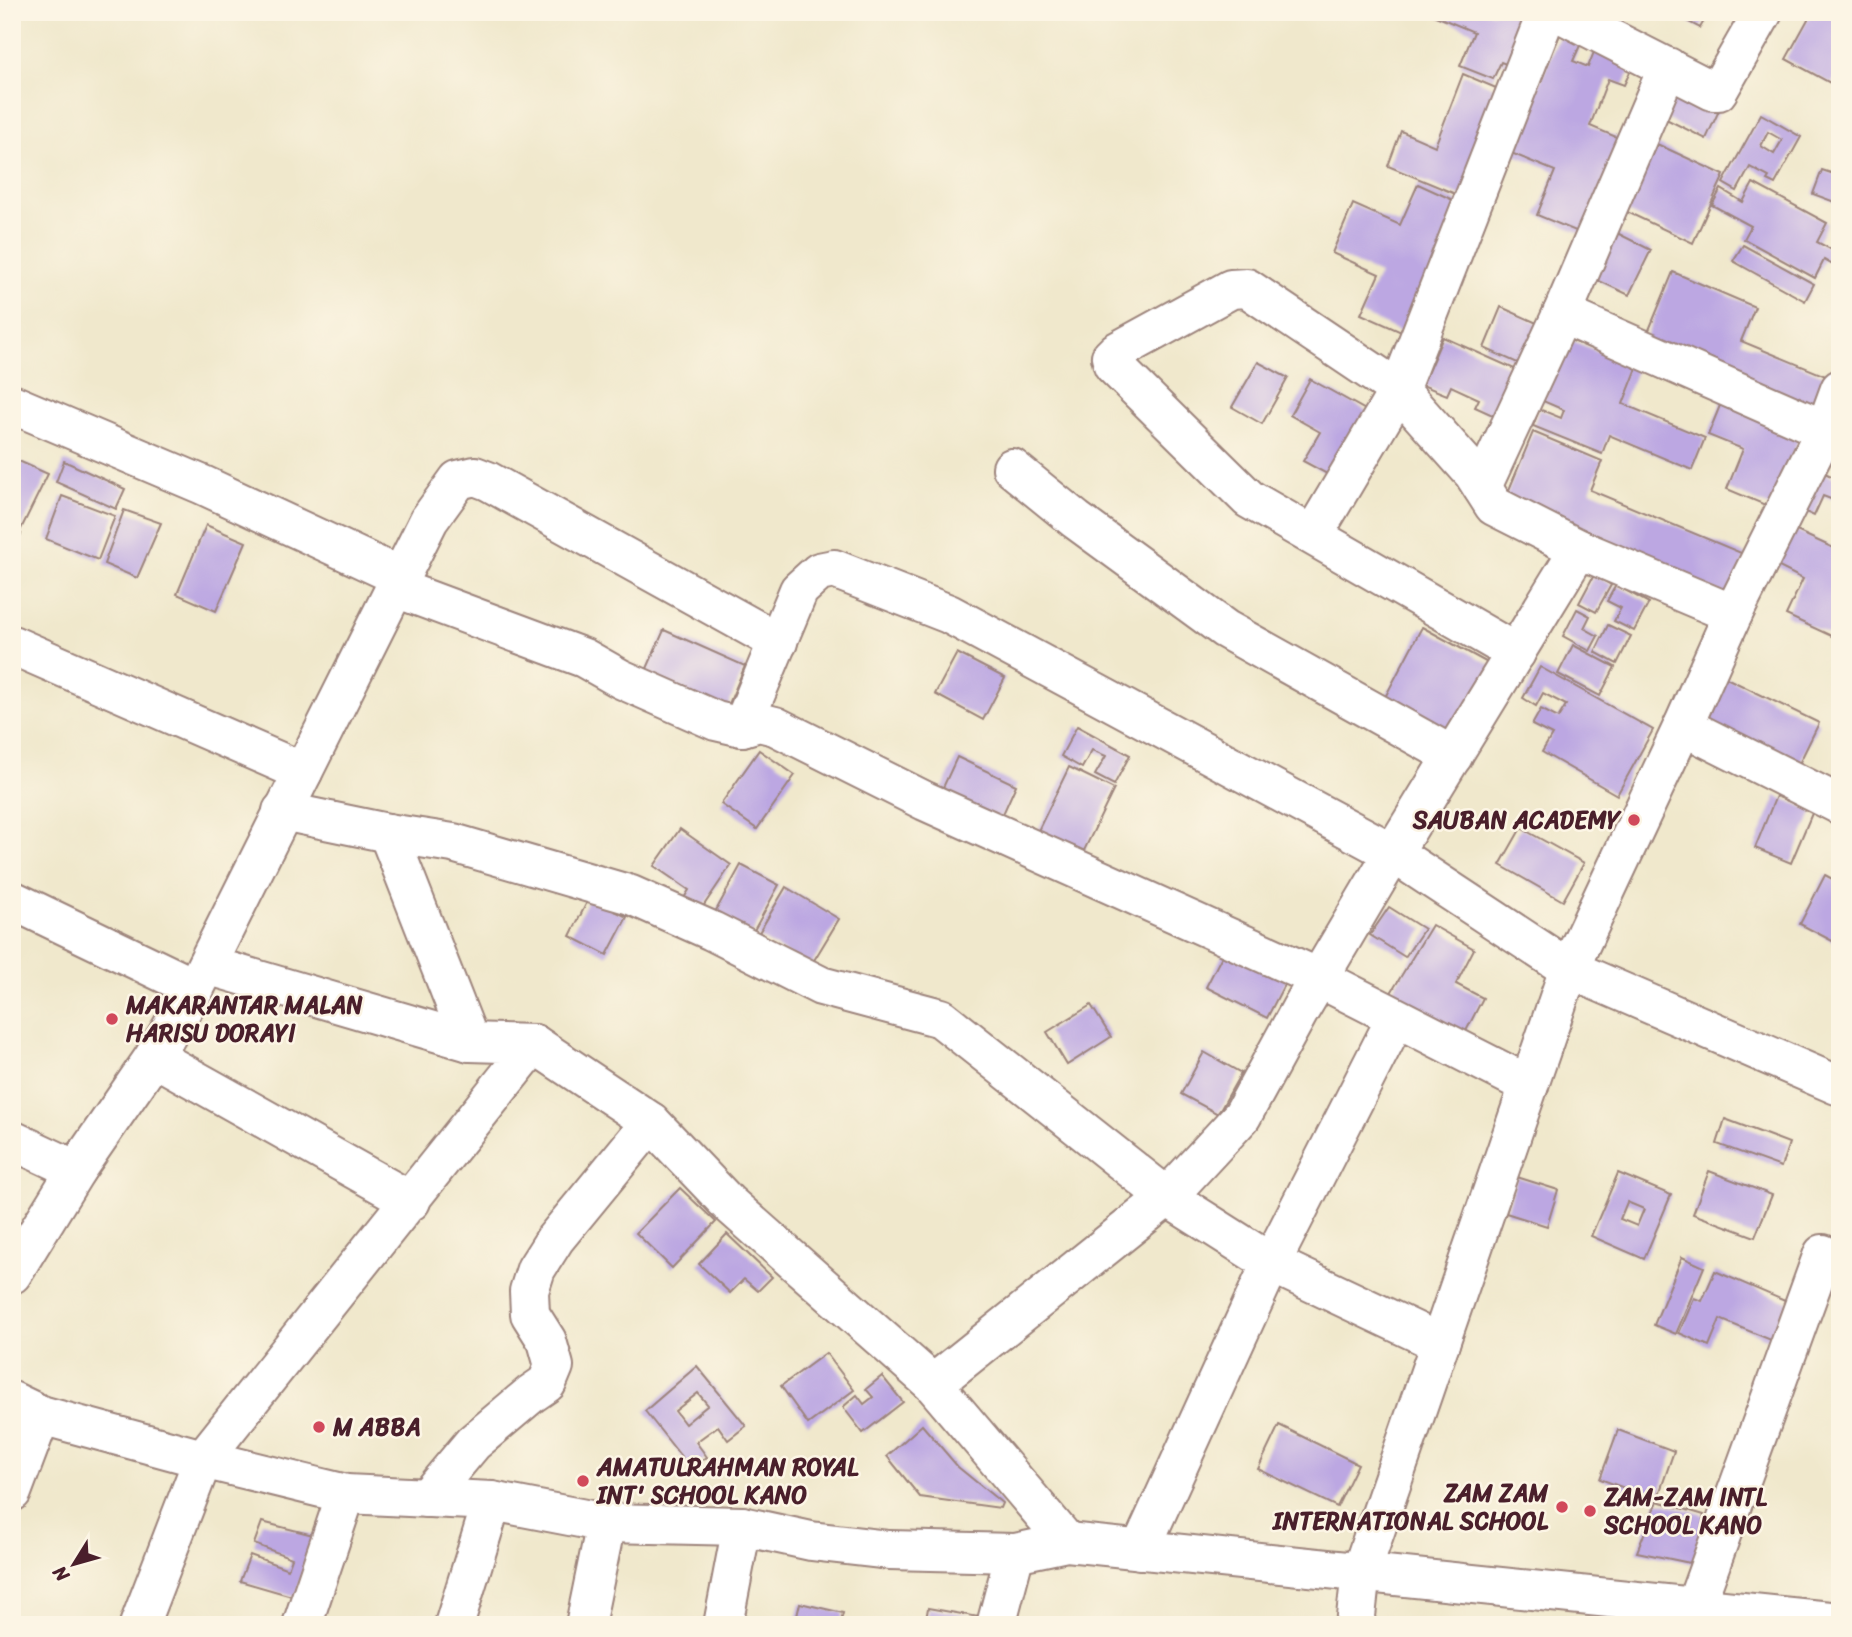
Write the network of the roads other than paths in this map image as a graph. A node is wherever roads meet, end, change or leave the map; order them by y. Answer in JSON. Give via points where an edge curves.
{"nodes":[{"id":1,"x":1547,"y":12,"type":"edge"},
{"id":2,"x":1558,"y":12,"type":"edge"},
{"id":3,"x":1763,"y":12,"type":"edge"},
{"id":4,"x":1668,"y":67,"type":"junction"},
{"id":5,"x":1562,"y":314,"type":"junction"},
{"id":6,"x":1840,"y":389,"type":"edge"},
{"id":7,"x":1399,"y":390,"type":"junction"},
{"id":8,"x":12,"y":404,"type":"edge"},
{"id":9,"x":1825,"y":430,"type":"junction"},
{"id":10,"x":1012,"y":468,"type":"dead end"},
{"id":11,"x":1482,"y":487,"type":"junction"},
{"id":12,"x":1313,"y":535,"type":"junction"},
{"id":13,"x":1579,"y":549,"type":"junction"},
{"id":14,"x":399,"y":583,"type":"junction"},
{"id":15,"x":1733,"y":614,"type":"junction"},
{"id":16,"x":778,"y":642,"type":"junction"},
{"id":17,"x":12,"y":645,"type":"edge"},
{"id":18,"x":1516,"y":653,"type":"junction"},
{"id":19,"x":1684,"y":726,"type":"junction"},
{"id":20,"x":742,"y":727,"type":"junction"},
{"id":21,"x":1453,"y":757,"type":"junction"},
{"id":22,"x":303,"y":772,"type":"junction"},
{"id":23,"x":1840,"y":806,"type":"edge"},
{"id":24,"x":282,"y":811,"type":"junction"},
{"id":25,"x":388,"y":833,"type":"junction"},
{"id":26,"x":1393,"y":853,"type":"junction"},
{"id":27,"x":12,"y":900,"type":"edge"},
{"id":28,"x":1569,"y":968,"type":"junction"},
{"id":29,"x":201,"y":976,"type":"junction"},
{"id":30,"x":1319,"y":978,"type":"junction"},
{"id":31,"x":1396,"y":1018,"type":"junction"},
{"id":32,"x":470,"y":1042,"type":"junction"},
{"id":33,"x":534,"y":1044,"type":"junction"},
{"id":34,"x":154,"y":1057,"type":"junction"},
{"id":35,"x":1529,"y":1085,"type":"junction"},
{"id":36,"x":1837,"y":1085,"type":"dead end"},
{"id":37,"x":651,"y":1122,"type":"junction"},
{"id":38,"x":12,"y":1140,"type":"edge"},
{"id":39,"x":76,"y":1170,"type":"junction"},
{"id":40,"x":1167,"y":1197,"type":"junction"},
{"id":41,"x":411,"y":1201,"type":"junction"},
{"id":42,"x":1823,"y":1254,"type":"dead end"},
{"id":43,"x":1271,"y":1264,"type":"junction"},
{"id":44,"x":12,"y":1274,"type":"edge"},
{"id":45,"x":1440,"y":1343,"type":"junction"},
{"id":46,"x":933,"y":1384,"type":"junction"},
{"id":47,"x":27,"y":1408,"type":"edge"},
{"id":48,"x":203,"y":1459,"type":"junction"},
{"id":49,"x":12,"y":1492,"type":"edge"},
{"id":50,"x":346,"y":1494,"type":"junction"},
{"id":51,"x":427,"y":1497,"type":"junction"},
{"id":52,"x":492,"y":1501,"type":"junction"},
{"id":53,"x":606,"y":1524,"type":"junction"},
{"id":54,"x":743,"y":1526,"type":"junction"},
{"id":55,"x":1067,"y":1542,"type":"junction"},
{"id":56,"x":1140,"y":1550,"type":"junction"},
{"id":57,"x":1015,"y":1553,"type":"junction"},
{"id":58,"x":1361,"y":1572,"type":"junction"},
{"id":59,"x":1695,"y":1607,"type":"junction"},
{"id":60,"x":1840,"y":1622,"type":"edge"},
{"id":61,"x":139,"y":1625,"type":"edge"},
{"id":62,"x":302,"y":1625,"type":"edge"},
{"id":63,"x":454,"y":1625,"type":"edge"},
{"id":64,"x":585,"y":1625,"type":"edge"},
{"id":65,"x":723,"y":1625,"type":"edge"},
{"id":66,"x":996,"y":1625,"type":"edge"},
{"id":67,"x":1355,"y":1625,"type":"edge"}],
"edges":[{"from":1,"to":7,"type":"street"},
{"from":2,"to":4,"type":"street"},
{"from":3,"to":4,"type":"street","via":[[1718,91]]},
{"from":4,"to":5,"type":"street"},
{"from":5,"to":9,"type":"street"},
{"from":5,"to":11,"type":"street"},
{"from":6,"to":9,"type":"street"},
{"from":7,"to":11,"type":"street"},
{"from":7,"to":12,"type":"street"},
{"from":7,"to":12,"type":"street","via":[[1240,287],[1111,358],[1250,499]]},
{"from":8,"to":14,"type":"street","via":[[204,485]]},
{"from":9,"to":15,"type":"street"},
{"from":10,"to":21,"type":"street","via":[[1225,629]]},
{"from":11,"to":13,"type":"street","via":[[1494,506]]},
{"from":12,"to":18,"type":"street"},
{"from":13,"to":15,"type":"street"},
{"from":13,"to":18,"type":"street"},
{"from":14,"to":16,"type":"street","via":[[429,520],[458,480],[475,476]]},
{"from":14,"to":20,"type":"street","via":[[584,658],[716,722]]},
{"from":14,"to":22,"type":"street"},
{"from":15,"to":19,"type":"street"},
{"from":16,"to":20,"type":"street"},
{"from":16,"to":26,"type":"street","via":[[799,590],[819,572],[835,569],[949,614]]},
{"from":17,"to":22,"type":"street"},
{"from":18,"to":21,"type":"street"},
{"from":19,"to":23,"type":"street"},
{"from":19,"to":28,"type":"street"},
{"from":20,"to":30,"type":"street","via":[[759,722],[775,726],[925,801]]},
{"from":21,"to":26,"type":"street"},
{"from":22,"to":24,"type":"street"},
{"from":24,"to":25,"type":"street"},
{"from":24,"to":29,"type":"street"},
{"from":25,"to":32,"type":"street"},
{"from":25,"to":40,"type":"street","via":[[453,843],[631,895],[821,986],[941,1018]]},
{"from":26,"to":28,"type":"street"},
{"from":26,"to":30,"type":"street"},
{"from":27,"to":29,"type":"street"},
{"from":28,"to":35,"type":"street"},
{"from":28,"to":36,"type":"street"},
{"from":29,"to":32,"type":"street"},
{"from":29,"to":34,"type":"street"},
{"from":30,"to":31,"type":"street"},
{"from":30,"to":40,"type":"street","via":[[1242,1116]]},
{"from":31,"to":35,"type":"street"},
{"from":31,"to":43,"type":"street"},
{"from":32,"to":33,"type":"street"},
{"from":33,"to":37,"type":"street"},
{"from":33,"to":41,"type":"street"},
{"from":34,"to":39,"type":"street"},
{"from":34,"to":41,"type":"street"},
{"from":35,"to":45,"type":"street"},
{"from":37,"to":46,"type":"street","via":[[728,1203]]},
{"from":37,"to":51,"type":"street","via":[[555,1239],[536,1269],[529,1291],[530,1314],[547,1341],[554,1366],[547,1383],[473,1443]]},
{"from":38,"to":39,"type":"street"},
{"from":39,"to":44,"type":"street"},
{"from":40,"to":43,"type":"street"},
{"from":40,"to":46,"type":"street"},
{"from":41,"to":48,"type":"street"},
{"from":42,"to":59,"type":"street"},
{"from":43,"to":45,"type":"street"},
{"from":43,"to":56,"type":"street"},
{"from":45,"to":58,"type":"street"},
{"from":46,"to":55,"type":"street"},
{"from":47,"to":48,"type":"street"},
{"from":47,"to":49,"type":"street"},
{"from":48,"to":50,"type":"street"},
{"from":48,"to":61,"type":"street"},
{"from":50,"to":51,"type":"street"},
{"from":50,"to":62,"type":"street"},
{"from":51,"to":52,"type":"street"},
{"from":52,"to":53,"type":"street"},
{"from":52,"to":63,"type":"street"},
{"from":53,"to":54,"type":"street"},
{"from":53,"to":64,"type":"street"},
{"from":54,"to":57,"type":"street","via":[[811,1541],[890,1549]]},
{"from":54,"to":65,"type":"street"},
{"from":55,"to":56,"type":"street"},
{"from":55,"to":57,"type":"street"},
{"from":56,"to":58,"type":"street"},
{"from":57,"to":66,"type":"street"},
{"from":58,"to":59,"type":"street"},
{"from":58,"to":67,"type":"street"},
{"from":59,"to":60,"type":"street"}]}
